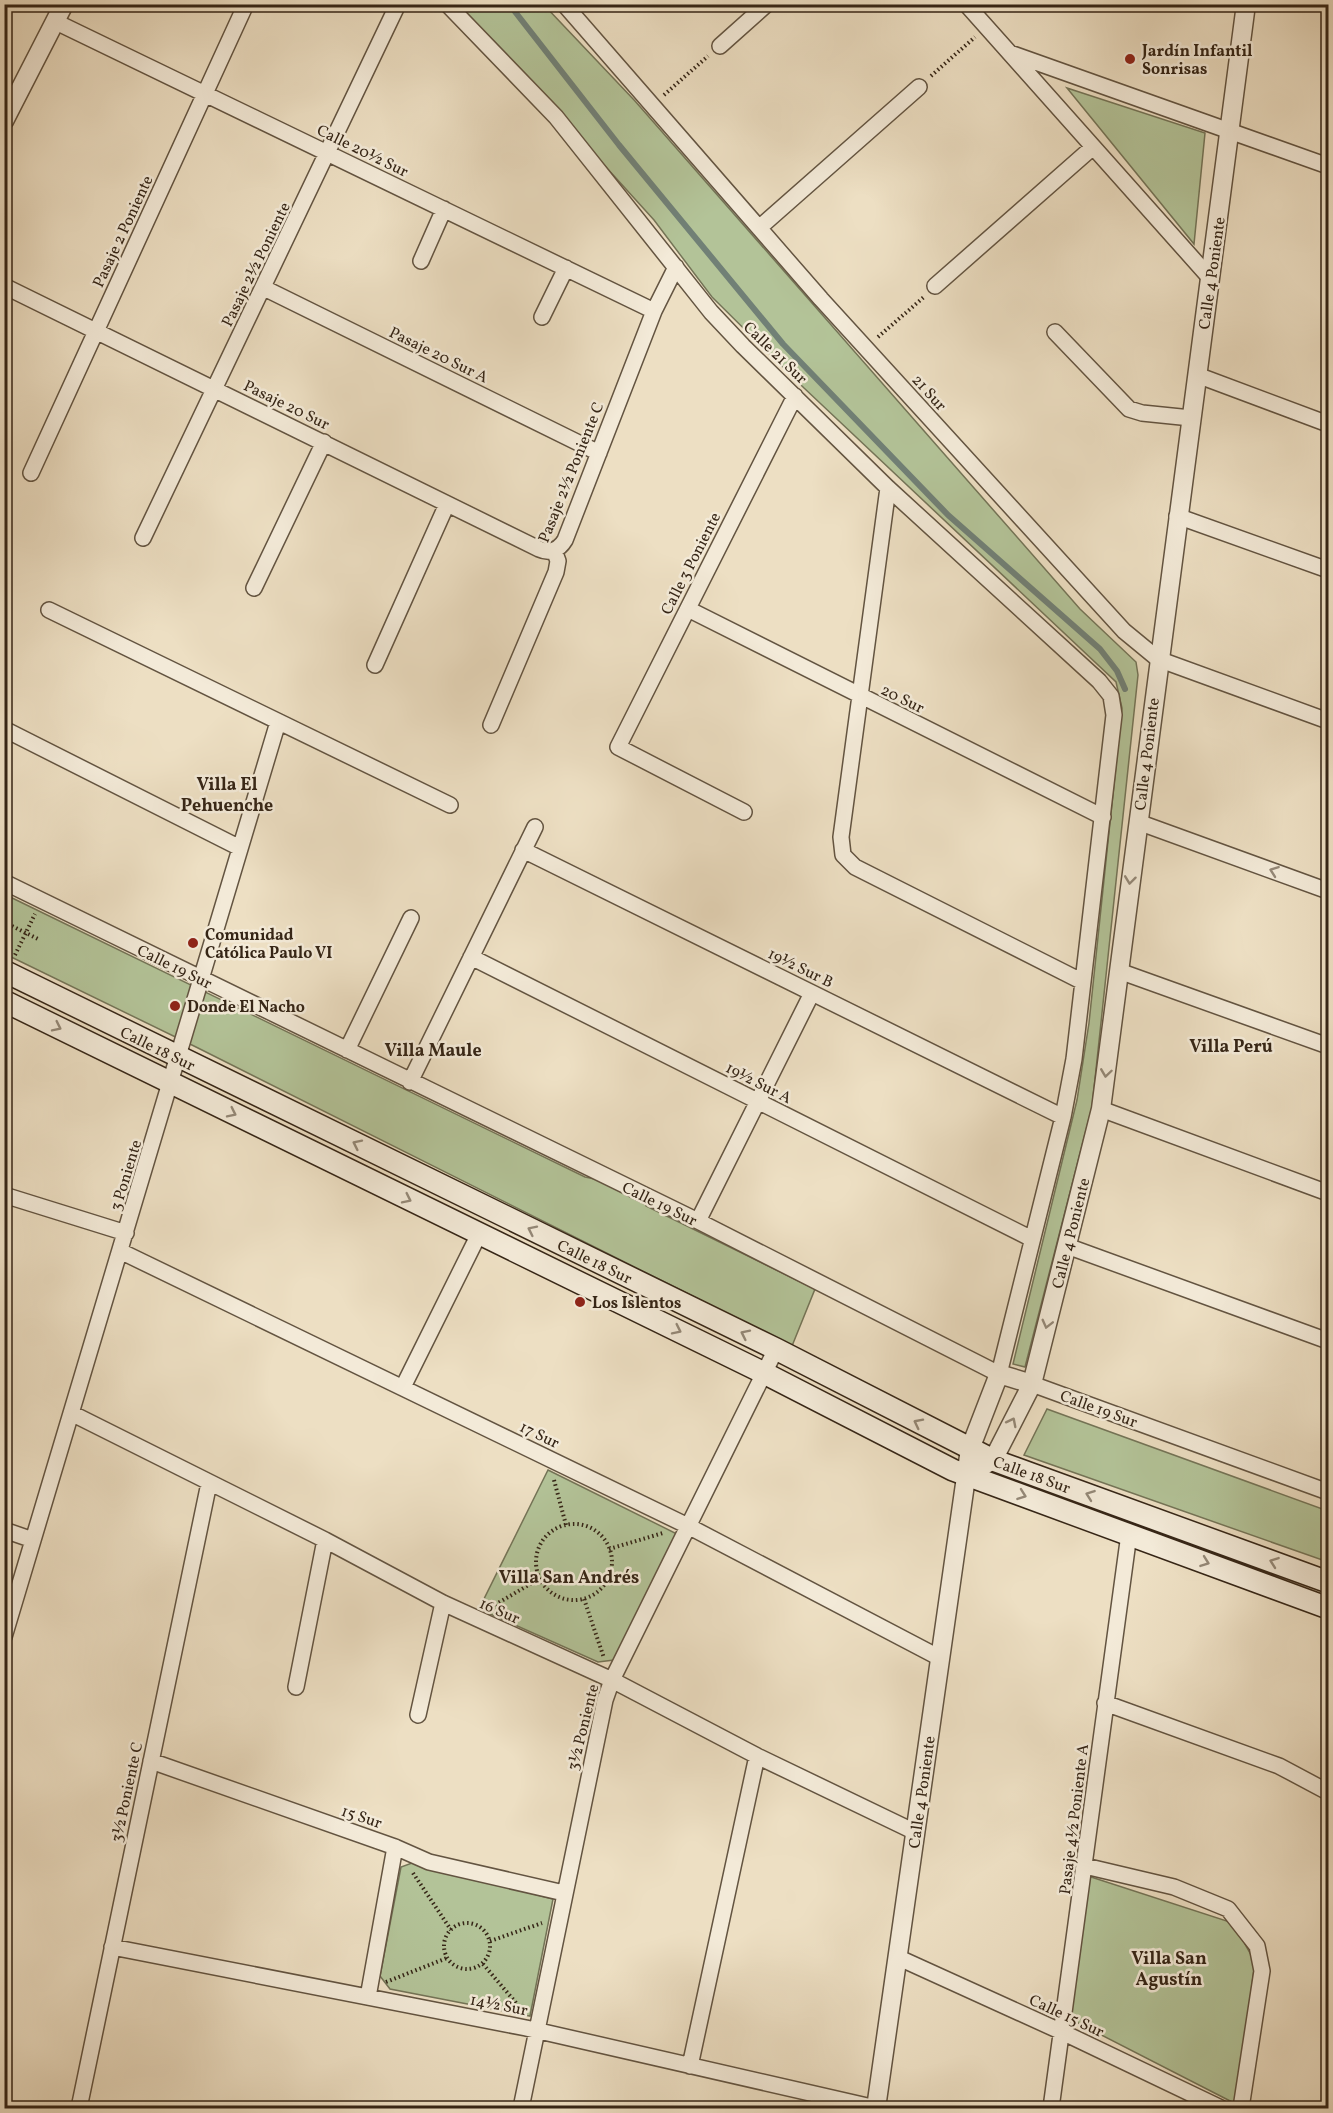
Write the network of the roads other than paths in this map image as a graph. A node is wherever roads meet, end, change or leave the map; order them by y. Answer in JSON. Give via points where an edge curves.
{"nodes":[{"id":1,"x":64,"y":4,"type":"edge"},
{"id":2,"x":246,"y":4,"type":"edge"},
{"id":3,"x":398,"y":4,"type":"edge"},
{"id":4,"x":447,"y":4,"type":"edge"},
{"id":5,"x":564,"y":4,"type":"edge"},
{"id":6,"x":767,"y":4,"type":"edge"},
{"id":7,"x":966,"y":4,"type":"edge"},
{"id":8,"x":1246,"y":4,"type":"edge"},
{"id":9,"x":56,"y":22,"type":"junction"},
{"id":10,"x":720,"y":46,"type":"road end"},
{"id":11,"x":1008,"y":52,"type":"junction"},
{"id":12,"x":919,"y":87,"type":"road end"},
{"id":13,"x":205,"y":94,"type":"junction"},
{"id":14,"x":4,"y":122,"type":"edge"},
{"id":15,"x":1230,"y":130,"type":"junction"},
{"id":16,"x":1093,"y":147,"type":"junction"},
{"id":17,"x":328,"y":153,"type":"junction"},
{"id":18,"x":1329,"y":166,"type":"edge"},
{"id":19,"x":444,"y":209,"type":"junction"},
{"id":20,"x":759,"y":228,"type":"junction"},
{"id":21,"x":421,"y":261,"type":"dead end"},
{"id":22,"x":676,"y":267,"type":"junction"},
{"id":23,"x":566,"y":268,"type":"junction"},
{"id":24,"x":1210,"y":278,"type":"junction"},
{"id":25,"x":4,"y":286,"type":"edge"},
{"id":26,"x":936,"y":286,"type":"road end"},
{"id":27,"x":264,"y":288,"type":"junction"},
{"id":28,"x":654,"y":311,"type":"junction"},
{"id":29,"x":542,"y":317,"type":"dead end"},
{"id":30,"x":96,"y":332,"type":"junction"},
{"id":31,"x":1055,"y":332,"type":"dead end"},
{"id":32,"x":1197,"y":375,"type":"junction"},
{"id":33,"x":214,"y":388,"type":"junction"},
{"id":34,"x":795,"y":396,"type":"junction"},
{"id":35,"x":1191,"y":418,"type":"junction"},
{"id":36,"x":1329,"y":424,"type":"edge"},
{"id":37,"x":324,"y":442,"type":"junction"},
{"id":38,"x":599,"y":453,"type":"junction"},
{"id":39,"x":31,"y":473,"type":"dead end"},
{"id":40,"x":888,"y":488,"type":"junction"},
{"id":41,"x":447,"y":504,"type":"junction"},
{"id":42,"x":1178,"y":516,"type":"junction"},
{"id":43,"x":143,"y":538,"type":"dead end"},
{"id":44,"x":554,"y":550,"type":"junction"},
{"id":45,"x":1329,"y":570,"type":"edge"},
{"id":46,"x":254,"y":588,"type":"dead end"},
{"id":47,"x":687,"y":609,"type":"junction"},
{"id":48,"x":49,"y":610,"type":"dead end"},
{"id":49,"x":1158,"y":659,"type":"junction"},
{"id":50,"x":375,"y":664,"type":"dead end"},
{"id":51,"x":1111,"y":696,"type":"joint"},
{"id":52,"x":862,"y":697,"type":"junction"},
{"id":53,"x":1329,"y":721,"type":"edge"},
{"id":54,"x":278,"y":722,"type":"junction"},
{"id":55,"x":491,"y":725,"type":"dead end"},
{"id":56,"x":4,"y":729,"type":"edge"},
{"id":57,"x":450,"y":805,"type":"dead end"},
{"id":58,"x":744,"y":812,"type":"dead end"},
{"id":59,"x":1103,"y":817,"type":"junction"},
{"id":60,"x":1138,"y":822,"type":"junction"},
{"id":61,"x":535,"y":827,"type":"dead end"},
{"id":62,"x":240,"y":848,"type":"junction"},
{"id":63,"x":523,"y":850,"type":"junction"},
{"id":64,"x":4,"y":882,"type":"edge"},
{"id":65,"x":1329,"y":891,"type":"edge"},
{"id":66,"x":411,"y":918,"type":"dead end"},
{"id":67,"x":471,"y":957,"type":"junction"},
{"id":68,"x":1119,"y":970,"type":"junction"},
{"id":69,"x":6,"y":972,"type":"edge"},
{"id":70,"x":201,"y":979,"type":"junction"},
{"id":71,"x":1081,"y":981,"type":"junction"},
{"id":72,"x":812,"y":993,"type":"junction"},
{"id":73,"x":4,"y":1001,"type":"edge"},
{"id":74,"x":1329,"y":1046,"type":"edge"},
{"id":75,"x":347,"y":1050,"type":"junction"},
{"id":76,"x":179,"y":1058,"type":"junction"},
{"id":77,"x":410,"y":1082,"type":"junction"},
{"id":78,"x":172,"y":1084,"type":"junction"},
{"id":79,"x":758,"y":1101,"type":"junction"},
{"id":80,"x":1101,"y":1109,"type":"junction"},
{"id":81,"x":1063,"y":1117,"type":"junction"},
{"id":82,"x":1329,"y":1193,"type":"edge"},
{"id":83,"x":4,"y":1195,"type":"edge"},
{"id":84,"x":698,"y":1221,"type":"junction"},
{"id":85,"x":126,"y":1233,"type":"junction"},
{"id":86,"x":479,"y":1234,"type":"junction"},
{"id":87,"x":1032,"y":1239,"type":"junction"},
{"id":88,"x":1066,"y":1246,"type":"junction"},
{"id":89,"x":120,"y":1251,"type":"junction"},
{"id":90,"x":1329,"y":1341,"type":"edge"},
{"id":91,"x":776,"y":1349,"type":"junction"},
{"id":92,"x":764,"y":1373,"type":"junction"},
{"id":93,"x":999,"y":1374,"type":"junction"},
{"id":94,"x":1032,"y":1384,"type":"junction"},
{"id":95,"x":403,"y":1387,"type":"junction"},
{"id":96,"x":73,"y":1414,"type":"junction"},
{"id":97,"x":970,"y":1449,"type":"junction"},
{"id":98,"x":993,"y":1460,"type":"junction"},
{"id":99,"x":967,"y":1475,"type":"junction"},
{"id":100,"x":209,"y":1483,"type":"junction"},
{"id":101,"x":1329,"y":1492,"type":"edge"},
{"id":102,"x":688,"y":1526,"type":"junction"},
{"id":103,"x":4,"y":1530,"type":"edge"},
{"id":104,"x":1129,"y":1533,"type":"junction"},
{"id":105,"x":33,"y":1540,"type":"junction"},
{"id":106,"x":325,"y":1540,"type":"junction"},
{"id":107,"x":1329,"y":1582,"type":"edge"},
{"id":108,"x":443,"y":1603,"type":"junction"},
{"id":109,"x":1329,"y":1608,"type":"edge"},
{"id":110,"x":4,"y":1638,"type":"edge"},
{"id":111,"x":940,"y":1658,"type":"junction"},
{"id":112,"x":612,"y":1680,"type":"junction"},
{"id":113,"x":296,"y":1687,"type":"dead end"},
{"id":114,"x":1105,"y":1703,"type":"junction"},
{"id":115,"x":418,"y":1715,"type":"dead end"},
{"id":116,"x":757,"y":1756,"type":"junction"},
{"id":117,"x":151,"y":1761,"type":"junction"},
{"id":118,"x":1329,"y":1792,"type":"edge"},
{"id":119,"x":915,"y":1832,"type":"junction"},
{"id":120,"x":395,"y":1847,"type":"junction"},
{"id":121,"x":1085,"y":1866,"type":"junction"},
{"id":122,"x":564,"y":1893,"type":"junction"},
{"id":123,"x":112,"y":1947,"type":"junction"},
{"id":124,"x":897,"y":1957,"type":"junction"},
{"id":125,"x":368,"y":1996,"type":"junction"},
{"id":126,"x":531,"y":2029,"type":"junction"},
{"id":127,"x":1062,"y":2032,"type":"junction"},
{"id":128,"x":690,"y":2066,"type":"junction"},
{"id":129,"x":876,"y":2108,"type":"edge"},
{"id":130,"x":79,"y":2109,"type":"edge"},
{"id":131,"x":521,"y":2109,"type":"edge"},
{"id":132,"x":1051,"y":2109,"type":"edge"},
{"id":133,"x":1221,"y":2109,"type":"edge"},
{"id":134,"x":1241,"y":2109,"type":"edge"}],
"edges":[{"from":1,"to":9,"type":"street"},
{"from":2,"to":13,"type":"street","name":"Pasaje 2 Poniente"},
{"from":3,"to":17,"type":"street","name":"Pasaje 2½ Poniente"},
{"from":4,"to":22,"type":"street","name":"Calle 21 Sur","via":[[556,117]]},
{"from":5,"to":20,"type":"street","name":"21 Sur"},
{"from":6,"to":10,"type":"street"},
{"from":7,"to":11,"type":"street"},
{"from":8,"to":15,"type":"street","name":"Calle 4 Poniente"},
{"from":9,"to":13,"type":"street","name":"Calle 20½ Sur"},
{"from":9,"to":14,"type":"street"},
{"from":11,"to":15,"type":"street"},
{"from":11,"to":16,"type":"street"},
{"from":12,"to":20,"type":"street"},
{"from":13,"to":17,"type":"street","name":"Calle 20½ Sur"},
{"from":13,"to":30,"type":"street","name":"Pasaje 2 Poniente"},
{"from":15,"to":18,"type":"street"},
{"from":15,"to":24,"type":"street","name":"Calle 4 Poniente"},
{"from":16,"to":24,"type":"street"},
{"from":16,"to":26,"type":"street"},
{"from":17,"to":19,"type":"street","name":"Calle 20½ Sur"},
{"from":17,"to":27,"type":"street","name":"Pasaje 2½ Poniente"},
{"from":19,"to":21,"type":"street"},
{"from":19,"to":23,"type":"street","name":"Calle 20½ Sur"},
{"from":20,"to":49,"type":"street","name":"21 Sur","via":[[1101,608]]},
{"from":22,"to":28,"type":"street","name":"Pasaje 2½ Poniente C"},
{"from":22,"to":34,"type":"street","name":"Calle 21 Sur","via":[[711,312]]},
{"from":23,"to":28,"type":"street","name":"Calle 20½ Sur"},
{"from":23,"to":29,"type":"street"},
{"from":24,"to":32,"type":"street","name":"Calle 4 Poniente"},
{"from":25,"to":30,"type":"street","name":"Pasaje 20 Sur"},
{"from":27,"to":33,"type":"street","name":"Pasaje 2½ Poniente"},
{"from":27,"to":38,"type":"street","name":"Pasaje 20 Sur A"},
{"from":28,"to":38,"type":"street","name":"Pasaje 2½ Poniente C"},
{"from":30,"to":33,"type":"street","name":"Pasaje 20 Sur"},
{"from":30,"to":39,"type":"street","name":"Pasaje 2 Poniente"},
{"from":31,"to":35,"type":"street","via":[[1129,409]]},
{"from":32,"to":35,"type":"street","name":"Calle 4 Poniente"},
{"from":32,"to":36,"type":"street"},
{"from":33,"to":37,"type":"street","name":"Pasaje 20 Sur"},
{"from":33,"to":43,"type":"street","name":"Pasaje 2½ Poniente"},
{"from":34,"to":40,"type":"street","name":"Calle 21 Sur"},
{"from":34,"to":47,"type":"street","name":"Calle 3 Poniente"},
{"from":35,"to":42,"type":"street","name":"Calle 4 Poniente"},
{"from":37,"to":41,"type":"street","name":"Pasaje 20 Sur"},
{"from":37,"to":46,"type":"street"},
{"from":38,"to":44,"type":"street","name":"Pasaje 2½ Poniente C","via":[[565,540]]},
{"from":40,"to":51,"type":"street","name":"Calle 21 Sur"},
{"from":40,"to":52,"type":"street"},
{"from":41,"to":44,"type":"street","name":"Pasaje 20 Sur","via":[[539,549]]},
{"from":41,"to":50,"type":"street"},
{"from":42,"to":45,"type":"street"},
{"from":42,"to":49,"type":"street","name":"Calle 4 Poniente"},
{"from":44,"to":55,"type":"street","name":"Pasaje 2½ Poniente C","via":[[556,572]]},
{"from":47,"to":52,"type":"street","name":"20 Sur"},
{"from":47,"to":58,"type":"street","name":"Calle 3 Poniente","via":[[618,747]]},
{"from":48,"to":54,"type":"street"},
{"from":49,"to":53,"type":"street","name":"21 Sur"},
{"from":49,"to":60,"type":"street","name":"Calle 4 Poniente"},
{"from":51,"to":59,"type":"street","name":"Calle 4 Poniente","via":[[1114,715]]},
{"from":52,"to":59,"type":"street","name":"20 Sur"},
{"from":52,"to":71,"type":"street","via":[[840,843],[846,860]]},
{"from":54,"to":57,"type":"street"},
{"from":54,"to":62,"type":"street","name":"3 Poniente"},
{"from":56,"to":62,"type":"street"},
{"from":59,"to":71,"type":"street","name":"Calle 4 Poniente"},
{"from":65,"to":60,"type":"street","one_way":true},
{"from":60,"to":68,"type":"street","name":"Calle 4 Poniente","one_way":true},
{"from":61,"to":63,"type":"street"},
{"from":62,"to":70,"type":"street","name":"3 Poniente"},
{"from":63,"to":67,"type":"street"},
{"from":63,"to":72,"type":"street","name":"19½ Sur B"},
{"from":64,"to":70,"type":"street","name":"Calle 19 Sur"},
{"from":66,"to":75,"type":"street"},
{"from":67,"to":77,"type":"street"},
{"from":67,"to":79,"type":"street","name":"19½ Sur A"},
{"from":68,"to":74,"type":"street"},
{"from":68,"to":80,"type":"street","name":"Calle 4 Poniente","one_way":true},
{"from":69,"to":76,"type":"main road","name":"Calle 18 Sur"},
{"from":70,"to":75,"type":"street","name":"Calle 19 Sur"},
{"from":70,"to":76,"type":"street","name":"3 Poniente"},
{"from":71,"to":81,"type":"street","name":"Calle 4 Poniente","via":[[1074,1059]]},
{"from":72,"to":79,"type":"street"},
{"from":72,"to":81,"type":"street","name":"19½ Sur B"},
{"from":73,"to":78,"type":"main road","name":"Calle 18 Sur","one_way":true},
{"from":75,"to":77,"type":"street","name":"Calle 19 Sur"},
{"from":76,"to":78,"type":"street","name":"3 Poniente"},
{"from":91,"to":76,"type":"main road","name":"Calle 18 Sur","one_way":true},
{"from":77,"to":84,"type":"street","name":"Calle 19 Sur"},
{"from":78,"to":85,"type":"street","name":"3 Poniente"},
{"from":78,"to":86,"type":"main road","name":"Calle 18 Sur","one_way":true},
{"from":79,"to":84,"type":"street"},
{"from":79,"to":87,"type":"street","name":"19½ Sur A"},
{"from":80,"to":82,"type":"street"},
{"from":80,"to":88,"type":"street","name":"Calle 4 Poniente"},
{"from":81,"to":87,"type":"street","name":"Calle 4 Poniente"},
{"from":83,"to":85,"type":"street"},
{"from":84,"to":93,"type":"street","name":"Calle 19 Sur"},
{"from":85,"to":89,"type":"street","name":"3 Poniente"},
{"from":86,"to":92,"type":"main road","name":"Calle 18 Sur","one_way":true},
{"from":86,"to":95,"type":"street"},
{"from":87,"to":93,"type":"street","name":"Calle 4 Poniente"},
{"from":88,"to":90,"type":"street"},
{"from":88,"to":94,"type":"street","name":"Calle 4 Poniente","one_way":true},
{"from":89,"to":95,"type":"street","name":"17 Sur"},
{"from":89,"to":96,"type":"street","name":"3 Poniente"},
{"from":91,"to":92,"type":"street","name":"3½ Poniente"},
{"from":97,"to":91,"type":"main road","name":"Calle 18 Sur","one_way":true},
{"from":92,"to":99,"type":"main road","name":"Calle 18 Sur"},
{"from":92,"to":102,"type":"street","name":"3½ Poniente"},
{"from":93,"to":94,"type":"street","name":"Calle 19 Sur"},
{"from":93,"to":97,"type":"street","name":"Calle 4 Poniente"},
{"from":98,"to":94,"type":"street","name":"Calle 4 Poniente","one_way":true},
{"from":94,"to":101,"type":"street","name":"Calle 19 Sur"},
{"from":95,"to":102,"type":"street","name":"17 Sur"},
{"from":96,"to":100,"type":"street","name":"16 Sur"},
{"from":96,"to":105,"type":"street","name":"3 Poniente"},
{"from":97,"to":98,"type":"main road","name":"Calle 18 Sur"},
{"from":97,"to":99,"type":"street","name":"Calle 4 Poniente"},
{"from":98,"to":99,"type":"street"},
{"from":107,"to":98,"type":"main road","name":"Calle 18 Sur","one_way":true},
{"from":99,"to":104,"type":"main road","name":"Calle 18 Sur","one_way":true},
{"from":99,"to":111,"type":"street","name":"Calle 4 Poniente"},
{"from":100,"to":106,"type":"street","name":"16 Sur"},
{"from":100,"to":117,"type":"street","name":"3½ Poniente C"},
{"from":102,"to":111,"type":"street","name":"17 Sur"},
{"from":102,"to":112,"type":"street","name":"3½ Poniente"},
{"from":103,"to":105,"type":"street"},
{"from":104,"to":109,"type":"main road","name":"Calle 18 Sur","one_way":true},
{"from":104,"to":114,"type":"street","name":"Pasaje 4½ Poniente A"},
{"from":105,"to":110,"type":"street","name":"3 Poniente"},
{"from":106,"to":108,"type":"street","name":"16 Sur"},
{"from":106,"to":113,"type":"street"},
{"from":108,"to":112,"type":"street","name":"16 Sur"},
{"from":108,"to":115,"type":"street"},
{"from":111,"to":119,"type":"street","name":"Calle 4 Poniente"},
{"from":112,"to":116,"type":"street","name":"16 Sur"},
{"from":112,"to":122,"type":"street","name":"3½ Poniente","via":[[599,1722]]},
{"from":114,"to":118,"type":"street","via":[[1279,1766]]},
{"from":114,"to":121,"type":"street","name":"Pasaje 4½ Poniente A"},
{"from":116,"to":119,"type":"street","name":"16 Sur"},
{"from":116,"to":128,"type":"street"},
{"from":117,"to":120,"type":"street","name":"15 Sur"},
{"from":117,"to":123,"type":"street","name":"3½ Poniente C"},
{"from":119,"to":124,"type":"street","name":"Calle 4 Poniente"},
{"from":120,"to":122,"type":"street","name":"15 Sur","via":[[429,1862]]},
{"from":120,"to":125,"type":"street"},
{"from":121,"to":127,"type":"street","name":"Pasaje 4½ Poniente A"},
{"from":121,"to":134,"type":"street","via":[[1174,1887],[1228,1909],[1257,1946],[1262,1971]]},
{"from":122,"to":126,"type":"street","name":"3½ Poniente"},
{"from":123,"to":125,"type":"street","name":"14½ Sur"},
{"from":123,"to":130,"type":"street","name":"3½ Poniente C"},
{"from":124,"to":127,"type":"street","name":"Calle 15 Sur"},
{"from":124,"to":129,"type":"street","name":"Calle 4 Poniente"},
{"from":125,"to":126,"type":"street","name":"14½ Sur"},
{"from":126,"to":128,"type":"street","name":"14½ Sur"},
{"from":126,"to":131,"type":"street","name":"3½ Poniente"},
{"from":127,"to":132,"type":"street","name":"Pasaje 4½ Poniente A"},
{"from":127,"to":133,"type":"street","name":"Calle 15 Sur"},
{"from":128,"to":129,"type":"street","name":"14½ Sur"}]}
